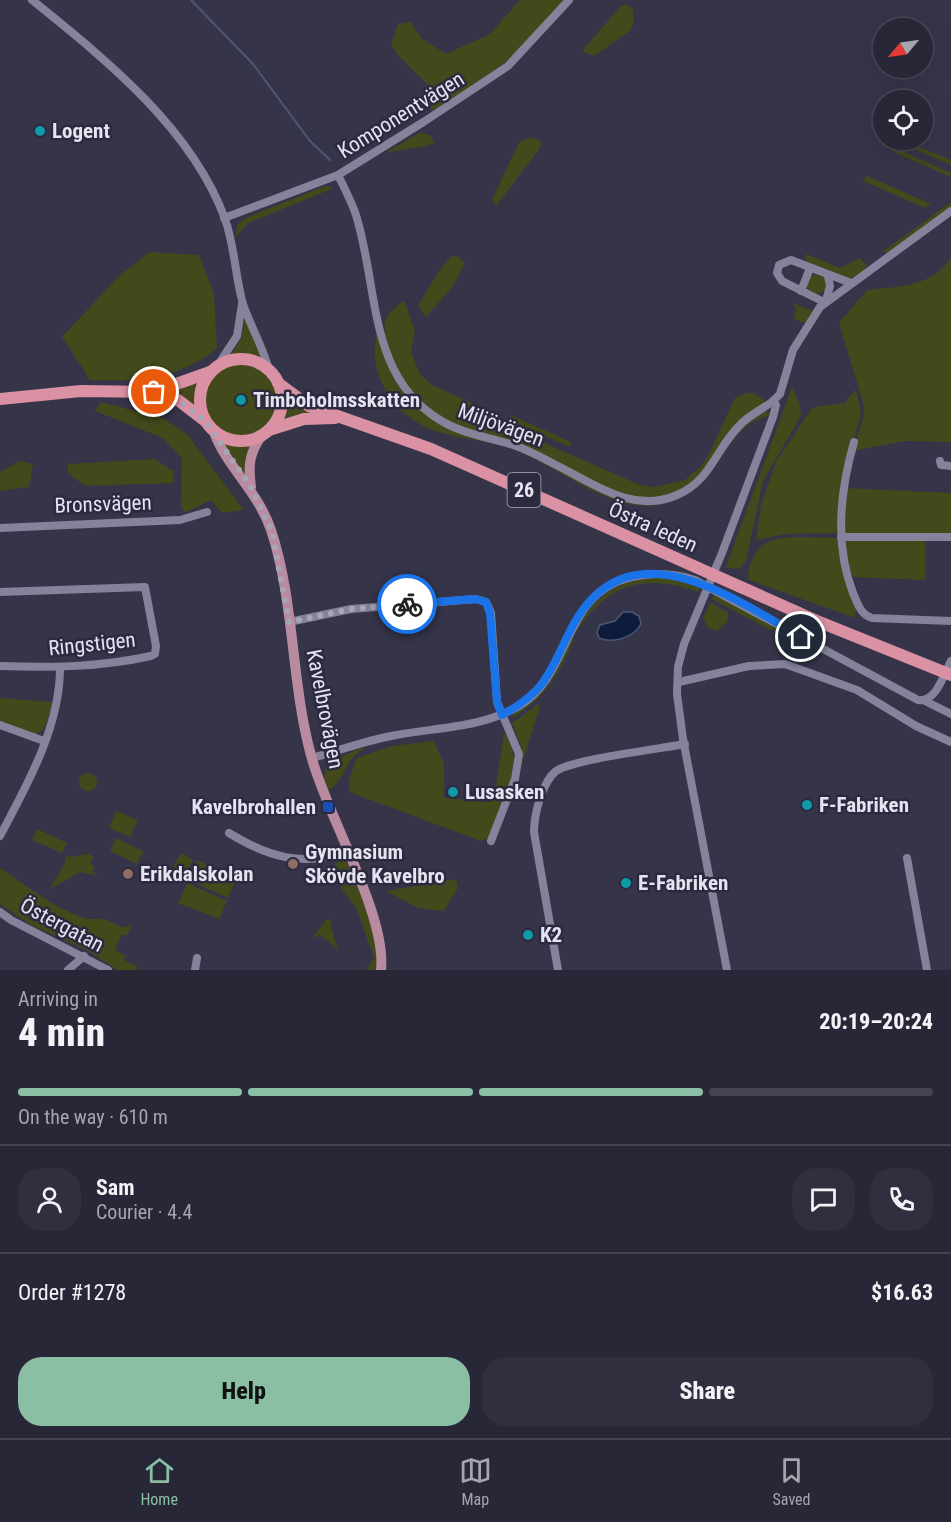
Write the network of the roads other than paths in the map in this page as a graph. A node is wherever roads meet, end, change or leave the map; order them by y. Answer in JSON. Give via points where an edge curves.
{"nodes":[{"id":1,"x":32,"y":0,"type":"edge"},
{"id":2,"x":569,"y":0,"type":"edge"},
{"id":3,"x":338,"y":175,"type":"junction"},
{"id":4,"x":951,"y":212,"type":"edge"},
{"id":5,"x":224,"y":218,"type":"junction"},
{"id":6,"x":810,"y":268,"type":"junction"},
{"id":7,"x":828,"y":276,"type":"junction"},
{"id":8,"x":851,"y":283,"type":"junction"},
{"id":9,"x":801,"y":291,"type":"junction"},
{"id":10,"x":825,"y":301,"type":"junction"},
{"id":11,"x":243,"y":303,"type":"junction"},
{"id":12,"x":214,"y":370,"type":"junction"},
{"id":13,"x":269,"y":371,"type":"junction"},
{"id":14,"x":278,"y":383,"type":"junction"},
{"id":15,"x":154,"y":392,"type":"junction"},
{"id":16,"x":0,"y":399,"type":"edge"},
{"id":17,"x":773,"y":401,"type":"junction"},
{"id":18,"x":338,"y":418,"type":"junction"},
{"id":19,"x":205,"y":421,"type":"junction"},
{"id":20,"x":214,"y":432,"type":"junction"},
{"id":21,"x":266,"y":433,"type":"junction"},
{"id":22,"x":854,"y":442,"type":"dead end"},
{"id":23,"x":940,"y":461,"type":"dead end"},
{"id":24,"x":951,"y":466,"type":"edge"},
{"id":25,"x":251,"y":487,"type":"junction"},
{"id":26,"x":207,"y":512,"type":"dead end"},
{"id":27,"x":0,"y":528,"type":"edge"},
{"id":28,"x":841,"y":537,"type":"junction"},
{"id":29,"x":951,"y":537,"type":"edge"},
{"id":30,"x":0,"y":592,"type":"edge"},
{"id":31,"x":951,"y":621,"type":"edge"},
{"id":32,"x":289,"y":622,"type":"junction"},
{"id":33,"x":951,"y":661,"type":"edge"},
{"id":34,"x":0,"y":666,"type":"edge"},
{"id":35,"x":60,"y":668,"type":"junction"},
{"id":36,"x":951,"y":675,"type":"edge"},
{"id":37,"x":679,"y":682,"type":"junction"},
{"id":38,"x":925,"y":701,"type":"junction"},
{"id":39,"x":951,"y":714,"type":"edge"},
{"id":40,"x":502,"y":715,"type":"junction"},
{"id":41,"x":0,"y":725,"type":"edge"},
{"id":42,"x":44,"y":741,"type":"junction"},
{"id":43,"x":951,"y":742,"type":"edge"},
{"id":44,"x":685,"y":744,"type":"junction"},
{"id":45,"x":312,"y":758,"type":"junction"},
{"id":46,"x":229,"y":833,"type":"dead end"},
{"id":47,"x":0,"y":836,"type":"edge"},
{"id":48,"x":491,"y":841,"type":"dead end"},
{"id":49,"x":347,"y":852,"type":"junction"},
{"id":50,"x":907,"y":858,"type":"dead end"},
{"id":51,"x":0,"y":912,"type":"edge"},
{"id":52,"x":84,"y":956,"type":"junction"},
{"id":53,"x":197,"y":958,"type":"dead end"},
{"id":54,"x":68,"y":970,"type":"edge"},
{"id":55,"x":108,"y":970,"type":"edge"},
{"id":56,"x":195,"y":970,"type":"edge"},
{"id":57,"x":381,"y":970,"type":"edge"},
{"id":58,"x":558,"y":970,"type":"edge"},
{"id":59,"x":727,"y":970,"type":"edge"},
{"id":60,"x":927,"y":970,"type":"edge"}],
"edges":[{"from":1,"to":5,"type":"street","via":[[100,57],[158,115],[188,152]]},
{"from":2,"to":3,"type":"street","name":"Komponentvägen","via":[[488,82]]},
{"from":3,"to":5,"type":"street","name":"Komponentvägen"},
{"from":3,"to":17,"type":"street","name":"Miljövägen","via":[[355,212],[387,357],[405,390],[442,422],[516,446],[630,501],[651,501],[672,497],[693,486],[712,467],[739,425]]},
{"from":4,"to":8,"type":"street"},
{"from":5,"to":11,"type":"street"},
{"from":6,"to":7,"type":"street"},
{"from":6,"to":9,"type":"street"},
{"from":6,"to":9,"type":"street","via":[[787,260],[777,269],[782,281]]},
{"from":7,"to":8,"type":"street"},
{"from":7,"to":10,"type":"street","via":[[830,286]]},
{"from":8,"to":10,"type":"street"},
{"from":9,"to":10,"type":"street"},
{"from":10,"to":17,"type":"street","via":[[794,350],[780,394]]},
{"from":11,"to":12,"type":"street","via":[[237,336]]},
{"from":11,"to":13,"type":"street"},
{"from":12,"to":13,"type":"highway","via":[[233,360],[243,360]]},
{"from":12,"to":15,"type":"highway"},
{"from":12,"to":19,"type":"highway","via":[[201,390]]},
{"from":13,"to":14,"type":"highway","number":"26"},
{"from":14,"to":18,"type":"highway","name":"Östra leden","number":"26","via":[[300,402]]},
{"from":14,"to":21,"type":"highway","via":[[281,408]]},
{"from":15,"to":16,"type":"highway","via":[[81,391]]},
{"from":15,"to":19,"type":"highway","via":[[178,400]]},
{"from":17,"to":37,"type":"street","via":[[773,417],[681,654]]},
{"from":18,"to":21,"type":"highway","name":"Östra leden","number":"26","via":[[304,419]]},
{"from":18,"to":36,"type":"highway","name":"Östra leden","number":"26","via":[[430,449],[817,621]]},
{"from":19,"to":20,"type":"highway"},
{"from":20,"to":21,"type":"highway","number":"26","via":[[243,441]]},
{"from":20,"to":25,"type":"main road","name":"Kavelbrovägen"},
{"from":21,"to":25,"type":"main road","name":"Kavelbrovägen","via":[[250,453]]},
{"from":22,"to":28,"type":"street","via":[[843,480]]},
{"from":23,"to":24,"type":"street","via":[[941,465]]},
{"from":25,"to":32,"type":"main road","name":"Kavelbrovägen","via":[[272,531]]},
{"from":26,"to":27,"type":"street","name":"Bronsvägen","via":[[180,520]]},
{"from":28,"to":29,"type":"street"},
{"from":28,"to":31,"type":"street","via":[[845,571],[865,616]]},
{"from":30,"to":35,"type":"street","name":"Ringstigen","via":[[144,587],[155,654]]},
{"from":32,"to":40,"type":"street","via":[[351,609],[482,600],[490,613],[497,702]]},
{"from":32,"to":45,"type":"main road","name":"Kavelbrovägen"},
{"from":33,"to":38,"type":"street"},
{"from":34,"to":35,"type":"street","name":"Ringstigen"},
{"from":35,"to":42,"type":"street","via":[[58,703]]},
{"from":37,"to":43,"type":"street","via":[[721,671],[785,664],[856,690]]},
{"from":37,"to":44,"type":"street","via":[[677,694]]},
{"from":38,"to":39,"type":"street"},
{"from":38,"to":40,"type":"street","via":[[912,698],[695,580],[667,573],[623,579],[593,598],[581,612],[539,690]]},
{"from":40,"to":45,"type":"street","via":[[459,727],[365,741]]},
{"from":40,"to":48,"type":"street","via":[[517,744],[519,764]]},
{"from":41,"to":42,"type":"street"},
{"from":42,"to":47,"type":"street"},
{"from":44,"to":58,"type":"street","via":[[573,765],[555,772],[548,782],[534,832]]},
{"from":44,"to":59,"type":"street"},
{"from":45,"to":49,"type":"main road","name":"Kavelbrovägen"},
{"from":46,"to":49,"type":"street","via":[[253,848],[283,859],[329,858]]},
{"from":49,"to":57,"type":"main road","name":"Kavelbrovägen","via":[[378,928]]},
{"from":50,"to":60,"type":"street"},
{"from":51,"to":52,"type":"street","name":"Östergatan"},
{"from":52,"to":54,"type":"street"},
{"from":52,"to":55,"type":"street","name":"Östergatan"},
{"from":53,"to":56,"type":"street"}]}
